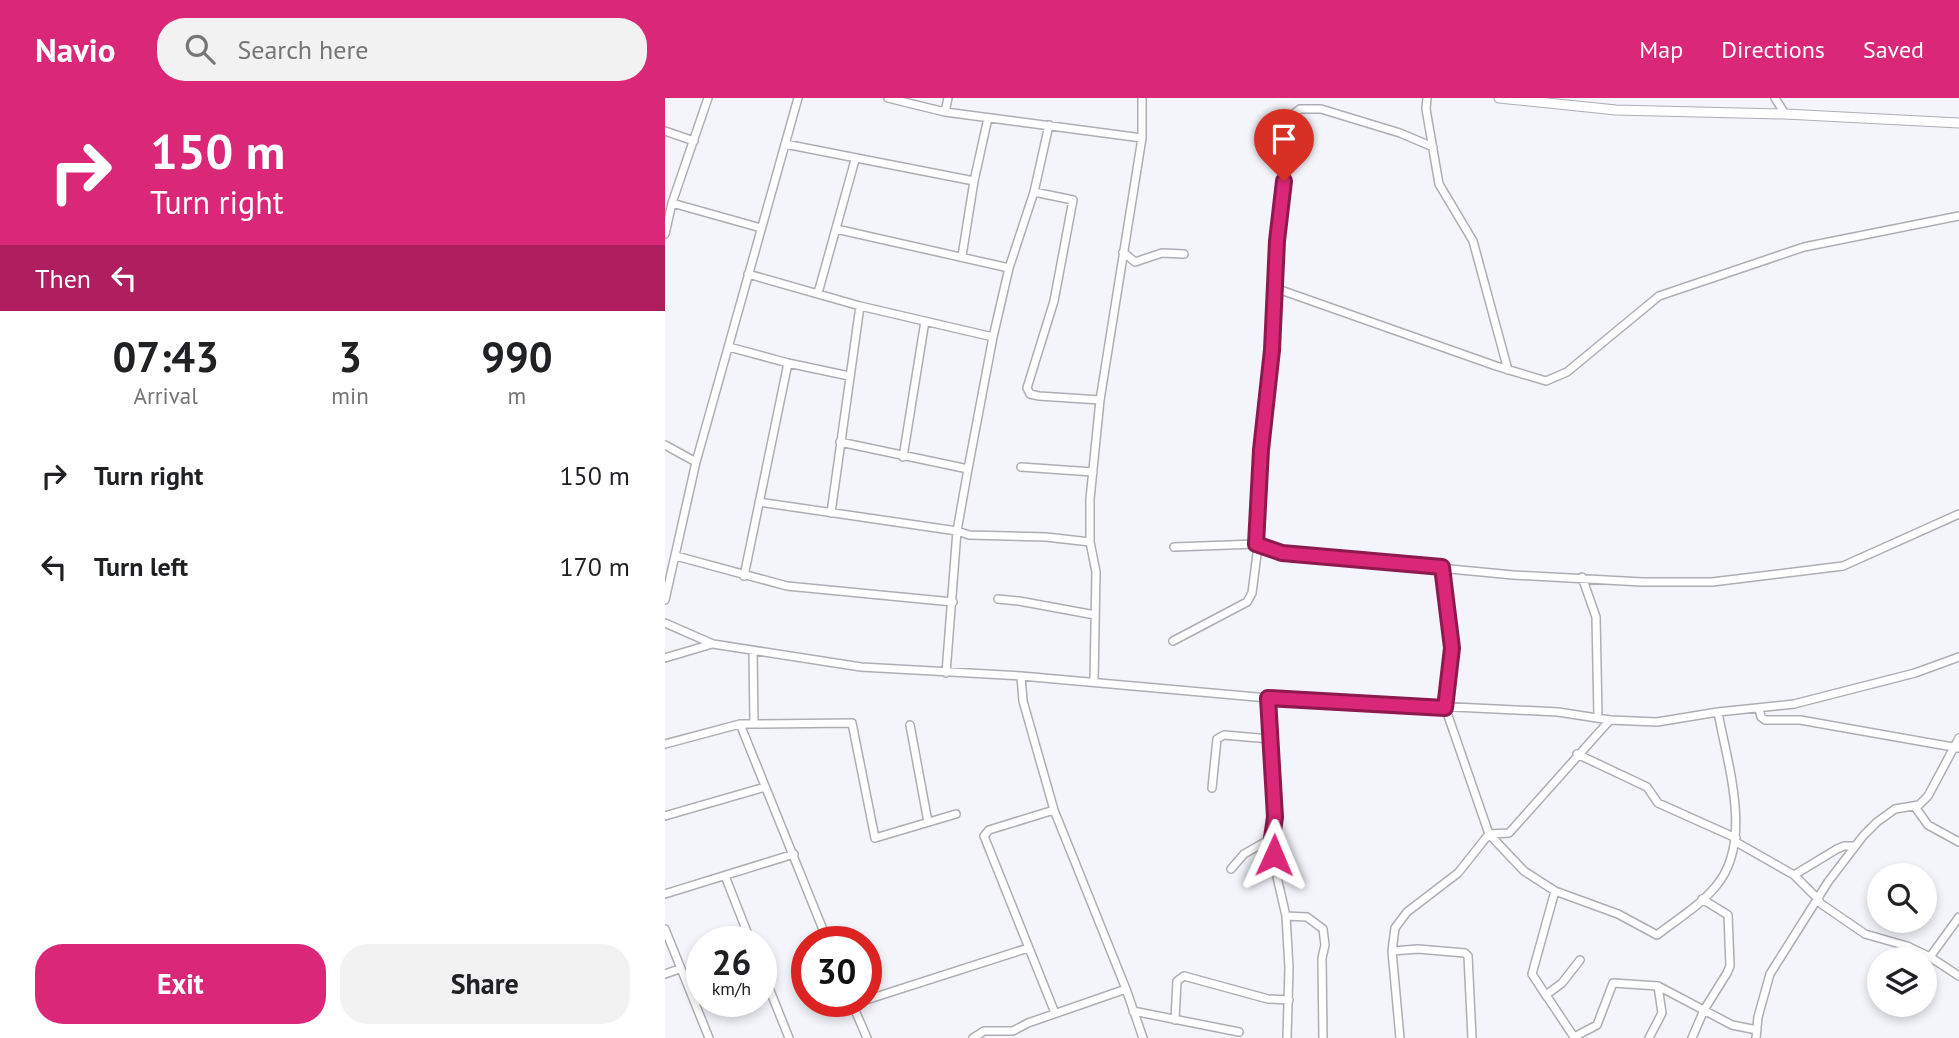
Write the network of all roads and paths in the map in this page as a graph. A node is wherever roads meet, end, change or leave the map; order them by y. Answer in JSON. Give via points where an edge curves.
{"nodes":[{"id":1,"x":708,"y":98,"type":"edge"},
{"id":2,"x":798,"y":98,"type":"edge"},
{"id":3,"x":888,"y":98,"type":"edge"},
{"id":4,"x":948,"y":98,"type":"edge"},
{"id":5,"x":1142,"y":98,"type":"edge"},
{"id":6,"x":1427,"y":98,"type":"edge"},
{"id":7,"x":1504,"y":98,"type":"edge"},
{"id":8,"x":1775,"y":98,"type":"edge"},
{"id":9,"x":945,"y":112,"type":"junction"},
{"id":10,"x":1785,"y":114,"type":"junction"},
{"id":11,"x":988,"y":118,"type":"junction"},
{"id":12,"x":1959,"y":124,"type":"edge"},
{"id":13,"x":1049,"y":125,"type":"junction"},
{"id":14,"x":665,"y":131,"type":"edge"},
{"id":15,"x":1142,"y":138,"type":"junction"},
{"id":16,"x":694,"y":141,"type":"junction"},
{"id":17,"x":785,"y":144,"type":"junction"},
{"id":18,"x":1433,"y":147,"type":"junction"},
{"id":19,"x":855,"y":159,"type":"junction"},
{"id":20,"x":974,"y":181,"type":"junction"},
{"id":21,"x":1034,"y":192,"type":"junction"},
{"id":22,"x":672,"y":203,"type":"junction"},
{"id":23,"x":1959,"y":216,"type":"edge"},
{"id":24,"x":761,"y":228,"type":"junction"},
{"id":25,"x":836,"y":229,"type":"junction"},
{"id":26,"x":665,"y":234,"type":"edge"},
{"id":27,"x":1123,"y":253,"type":"junction"},
{"id":28,"x":1184,"y":254,"type":"dead end"},
{"id":29,"x":963,"y":256,"type":"junction"},
{"id":30,"x":1009,"y":268,"type":"junction"},
{"id":31,"x":748,"y":274,"type":"junction"},
{"id":32,"x":1275,"y":288,"type":"junction"},
{"id":33,"x":818,"y":293,"type":"junction"},
{"id":34,"x":860,"y":306,"type":"junction"},
{"id":35,"x":925,"y":321,"type":"junction"},
{"id":36,"x":993,"y":337,"type":"junction"},
{"id":37,"x":729,"y":347,"type":"junction"},
{"id":38,"x":788,"y":363,"type":"junction"},
{"id":39,"x":1508,"y":370,"type":"junction"},
{"id":40,"x":849,"y":376,"type":"junction"},
{"id":41,"x":1100,"y":400,"type":"junction"},
{"id":42,"x":840,"y":442,"type":"junction"},
{"id":43,"x":665,"y":445,"type":"edge"},
{"id":44,"x":903,"y":457,"type":"junction"},
{"id":45,"x":697,"y":462,"type":"junction"},
{"id":46,"x":1021,"y":467,"type":"dead end"},
{"id":47,"x":968,"y":469,"type":"junction"},
{"id":48,"x":1093,"y":472,"type":"junction"},
{"id":49,"x":759,"y":502,"type":"junction"},
{"id":50,"x":831,"y":513,"type":"junction"},
{"id":51,"x":1959,"y":514,"type":"edge"},
{"id":52,"x":957,"y":531,"type":"junction"},
{"id":53,"x":1090,"y":542,"type":"junction"},
{"id":54,"x":1256,"y":544,"type":"junction"},
{"id":55,"x":1174,"y":547,"type":"dead end"},
{"id":56,"x":676,"y":556,"type":"junction"},
{"id":57,"x":1442,"y":567,"type":"junction"},
{"id":58,"x":744,"y":576,"type":"junction"},
{"id":59,"x":1582,"y":577,"type":"junction"},
{"id":60,"x":998,"y":599,"type":"dead end"},
{"id":61,"x":665,"y":600,"type":"edge"},
{"id":62,"x":953,"y":602,"type":"junction"},
{"id":63,"x":1095,"y":615,"type":"junction"},
{"id":64,"x":665,"y":623,"type":"edge"},
{"id":65,"x":1173,"y":641,"type":"dead end"},
{"id":66,"x":713,"y":644,"type":"junction"},
{"id":67,"x":753,"y":651,"type":"junction"},
{"id":68,"x":1959,"y":657,"type":"edge"},
{"id":69,"x":665,"y":658,"type":"edge"},
{"id":70,"x":946,"y":673,"type":"junction"},
{"id":71,"x":1021,"y":676,"type":"junction"},
{"id":72,"x":1094,"y":682,"type":"junction"},
{"id":73,"x":1268,"y":698,"type":"junction"},
{"id":74,"x":1445,"y":708,"type":"junction"},
{"id":75,"x":1759,"y":709,"type":"junction"},
{"id":76,"x":1718,"y":712,"type":"junction"},
{"id":77,"x":1598,"y":717,"type":"junction"},
{"id":78,"x":1610,"y":720,"type":"junction"},
{"id":79,"x":740,"y":724,"type":"junction"},
{"id":80,"x":754,"y":724,"type":"junction"},
{"id":81,"x":910,"y":725,"type":"dead end"},
{"id":82,"x":1959,"y":738,"type":"edge"},
{"id":83,"x":1270,"y":739,"type":"junction"},
{"id":84,"x":665,"y":744,"type":"edge"},
{"id":85,"x":1956,"y":747,"type":"edge"},
{"id":86,"x":1577,"y":754,"type":"junction"},
{"id":87,"x":765,"y":787,"type":"junction"},
{"id":88,"x":1212,"y":788,"type":"dead end"},
{"id":89,"x":1915,"y":807,"type":"junction"},
{"id":90,"x":1054,"y":810,"type":"junction"},
{"id":91,"x":956,"y":814,"type":"dead end"},
{"id":92,"x":665,"y":816,"type":"edge"},
{"id":93,"x":928,"y":822,"type":"junction"},
{"id":94,"x":1489,"y":834,"type":"junction"},
{"id":95,"x":1272,"y":838,"type":"junction"},
{"id":96,"x":1736,"y":840,"type":"junction"},
{"id":97,"x":1959,"y":842,"type":"edge"},
{"id":98,"x":1855,"y":846,"type":"junction"},
{"id":99,"x":793,"y":854,"type":"junction"},
{"id":100,"x":1231,"y":869,"type":"dead end"},
{"id":101,"x":1794,"y":875,"type":"junction"},
{"id":102,"x":725,"y":876,"type":"junction"},
{"id":103,"x":1555,"y":891,"type":"junction"},
{"id":104,"x":665,"y":894,"type":"edge"},
{"id":105,"x":1702,"y":899,"type":"junction"},
{"id":106,"x":1818,"y":900,"type":"junction"},
{"id":107,"x":1286,"y":916,"type":"junction"},
{"id":108,"x":1959,"y":917,"type":"edge"},
{"id":109,"x":745,"y":926,"type":"edge"},
{"id":110,"x":822,"y":926,"type":"edge"},
{"id":111,"x":665,"y":929,"type":"edge"},
{"id":112,"x":1909,"y":947,"type":"edge"},
{"id":113,"x":1937,"y":947,"type":"edge"},
{"id":114,"x":1028,"y":948,"type":"junction"},
{"id":115,"x":1392,"y":951,"type":"junction"},
{"id":116,"x":1580,"y":960,"type":"dead end"},
{"id":117,"x":1937,"y":962,"type":"edge"},
{"id":118,"x":680,"y":969,"type":"junction"},
{"id":119,"x":665,"y":974,"type":"edge"},
{"id":120,"x":1959,"y":976,"type":"edge"},
{"id":121,"x":1658,"y":986,"type":"junction"},
{"id":122,"x":1126,"y":989,"type":"junction"},
{"id":123,"x":882,"y":994,"type":"edge"},
{"id":124,"x":1546,"y":995,"type":"junction"},
{"id":125,"x":1289,"y":1000,"type":"junction"},
{"id":126,"x":777,"y":1008,"type":"edge"},
{"id":127,"x":1704,"y":1010,"type":"junction"},
{"id":128,"x":1133,"y":1011,"type":"junction"},
{"id":129,"x":1055,"y":1013,"type":"junction"},
{"id":130,"x":858,"y":1017,"type":"edge"},
{"id":131,"x":1175,"y":1020,"type":"junction"},
{"id":132,"x":1239,"y":1032,"type":"dead end"},
{"id":133,"x":1756,"y":1034,"type":"edge"},
{"id":134,"x":1574,"y":1037,"type":"edge"},
{"id":135,"x":709,"y":1038,"type":"edge"},
{"id":136,"x":789,"y":1038,"type":"edge"},
{"id":137,"x":867,"y":1038,"type":"edge"},
{"id":138,"x":973,"y":1038,"type":"edge"},
{"id":139,"x":1143,"y":1038,"type":"edge"},
{"id":140,"x":1287,"y":1038,"type":"edge"},
{"id":141,"x":1323,"y":1038,"type":"edge"},
{"id":142,"x":1400,"y":1038,"type":"edge"},
{"id":143,"x":1472,"y":1038,"type":"edge"},
{"id":144,"x":1649,"y":1038,"type":"edge"},
{"id":145,"x":1692,"y":1038,"type":"edge"}],
"edges":[{"from":1,"to":16,"type":"street"},
{"from":2,"to":17,"type":"street"},
{"from":3,"to":9,"type":"street"},
{"from":4,"to":9,"type":"street"},
{"from":5,"to":15,"type":"street"},
{"from":6,"to":18,"type":"street"},
{"from":7,"to":10,"type":"main road","via":[[1616,110]]},
{"from":8,"to":10,"type":"street"},
{"from":9,"to":11,"type":"street"},
{"from":10,"to":12,"type":"main road"},
{"from":11,"to":13,"type":"street"},
{"from":11,"to":20,"type":"street"},
{"from":13,"to":15,"type":"street"},
{"from":13,"to":21,"type":"street"},
{"from":14,"to":16,"type":"street"},
{"from":15,"to":27,"type":"street"},
{"from":16,"to":22,"type":"street"},
{"from":17,"to":19,"type":"street"},
{"from":17,"to":24,"type":"street"},
{"from":18,"to":32,"type":"street","via":[[1321,109],[1300,109],[1292,115],[1284,143]]},
{"from":18,"to":39,"type":"street","via":[[1439,184],[1473,241]]},
{"from":19,"to":20,"type":"street"},
{"from":19,"to":25,"type":"street"},
{"from":20,"to":29,"type":"street"},
{"from":21,"to":30,"type":"street"},
{"from":21,"to":41,"type":"street","via":[[1073,200],[1054,301],[1027,388],[1039,396]]},
{"from":22,"to":24,"type":"street"},
{"from":22,"to":26,"type":"street"},
{"from":23,"to":39,"type":"street","via":[[1804,247],[1668,292],[1555,379],[1546,381]]},
{"from":24,"to":31,"type":"street"},
{"from":25,"to":29,"type":"street"},
{"from":25,"to":33,"type":"street"},
{"from":27,"to":28,"type":"street","via":[[1135,262],[1162,253]]},
{"from":27,"to":41,"type":"street"},
{"from":29,"to":30,"type":"street"},
{"from":30,"to":36,"type":"street"},
{"from":31,"to":33,"type":"street"},
{"from":31,"to":37,"type":"street"},
{"from":32,"to":39,"type":"street"},
{"from":32,"to":54,"type":"street"},
{"from":33,"to":34,"type":"street"},
{"from":34,"to":35,"type":"street"},
{"from":34,"to":40,"type":"street"},
{"from":35,"to":36,"type":"street"},
{"from":35,"to":44,"type":"street"},
{"from":36,"to":47,"type":"street"},
{"from":37,"to":38,"type":"street"},
{"from":37,"to":45,"type":"street"},
{"from":38,"to":40,"type":"street"},
{"from":38,"to":49,"type":"street"},
{"from":40,"to":42,"type":"street"},
{"from":41,"to":48,"type":"street"},
{"from":42,"to":44,"type":"street"},
{"from":42,"to":50,"type":"street"},
{"from":43,"to":45,"type":"street"},
{"from":44,"to":47,"type":"street"},
{"from":45,"to":56,"type":"street"},
{"from":46,"to":48,"type":"street"},
{"from":47,"to":52,"type":"street"},
{"from":48,"to":53,"type":"street"},
{"from":49,"to":50,"type":"street"},
{"from":49,"to":58,"type":"street"},
{"from":50,"to":52,"type":"street"},
{"from":51,"to":59,"type":"street","via":[[1836,568],[1712,582]]},
{"from":52,"to":53,"type":"street"},
{"from":52,"to":62,"type":"street"},
{"from":53,"to":63,"type":"street"},
{"from":54,"to":55,"type":"street"},
{"from":54,"to":57,"type":"street","via":[[1282,553]]},
{"from":54,"to":65,"type":"street","via":[[1247,603]]},
{"from":56,"to":58,"type":"street"},
{"from":56,"to":61,"type":"street"},
{"from":57,"to":59,"type":"street"},
{"from":57,"to":74,"type":"street","via":[[1452,648]]},
{"from":58,"to":62,"type":"street","via":[[787,586]]},
{"from":59,"to":77,"type":"street","via":[[1596,617]]},
{"from":60,"to":63,"type":"street"},
{"from":62,"to":70,"type":"street"},
{"from":63,"to":72,"type":"street"},
{"from":64,"to":66,"type":"street"},
{"from":66,"to":67,"type":"street"},
{"from":66,"to":69,"type":"street"},
{"from":67,"to":70,"type":"street","via":[[861,667]]},
{"from":67,"to":80,"type":"street"},
{"from":68,"to":75,"type":"street","via":[[1835,694]]},
{"from":70,"to":71,"type":"street"},
{"from":71,"to":72,"type":"street"},
{"from":71,"to":90,"type":"street","via":[[1023,701]]},
{"from":72,"to":73,"type":"street"},
{"from":73,"to":74,"type":"street"},
{"from":73,"to":83,"type":"street"},
{"from":74,"to":77,"type":"street"},
{"from":74,"to":94,"type":"street"},
{"from":75,"to":76,"type":"street"},
{"from":75,"to":85,"type":"street","via":[[1765,720],[1800,720]]},
{"from":76,"to":78,"type":"street","via":[[1657,723]]},
{"from":76,"to":96,"type":"street","via":[[1733,790]]},
{"from":77,"to":78,"type":"street"},
{"from":78,"to":86,"type":"street"},
{"from":79,"to":80,"type":"street"},
{"from":79,"to":84,"type":"street"},
{"from":79,"to":87,"type":"street"},
{"from":80,"to":93,"type":"street","via":[[852,723],[875,838]]},
{"from":81,"to":93,"type":"street"},
{"from":82,"to":85,"type":"street"},
{"from":83,"to":88,"type":"street","via":[[1224,735],[1217,739]]},
{"from":83,"to":95,"type":"street"},
{"from":85,"to":89,"type":"street","via":[[1928,796]]},
{"from":86,"to":94,"type":"street","via":[[1509,833]]},
{"from":86,"to":96,"type":"street","via":[[1647,787],[1658,803]]},
{"from":87,"to":92,"type":"street"},
{"from":87,"to":99,"type":"street"},
{"from":89,"to":97,"type":"street","via":[[1928,825]]},
{"from":89,"to":98,"type":"street","via":[[1887,814]]},
{"from":90,"to":114,"type":"street","via":[[989,830],[984,836]]},
{"from":90,"to":122,"type":"street"},
{"from":91,"to":93,"type":"street"},
{"from":94,"to":103,"type":"street","via":[[1524,871]]},
{"from":94,"to":115,"type":"street","via":[[1458,873],[1401,918],[1392,935]]},
{"from":95,"to":100,"type":"street","via":[[1244,854]]},
{"from":95,"to":107,"type":"street"},
{"from":96,"to":101,"type":"street"},
{"from":96,"to":105,"type":"street","via":[[1732,859],[1717,886]]},
{"from":98,"to":101,"type":"street","via":[[1836,849]]},
{"from":98,"to":106,"type":"street"},
{"from":99,"to":102,"type":"street"},
{"from":99,"to":110,"type":"street"},
{"from":101,"to":106,"type":"street"},
{"from":102,"to":104,"type":"street"},
{"from":102,"to":109,"type":"street"},
{"from":103,"to":105,"type":"street","via":[[1618,914],[1657,935]]},
{"from":103,"to":124,"type":"street","via":[[1532,974]]},
{"from":105,"to":127,"type":"street","via":[[1727,915],[1730,947],[1727,973]]},
{"from":106,"to":112,"type":"street","via":[[1865,934]]},
{"from":106,"to":133,"type":"street","via":[[1770,974]]},
{"from":107,"to":125,"type":"street"},
{"from":107,"to":141,"type":"street","via":[[1307,916],[1323,929]]},
{"from":108,"to":113,"type":"street"},
{"from":111,"to":118,"type":"street"},
{"from":114,"to":123,"type":"street"},
{"from":114,"to":129,"type":"street"},
{"from":115,"to":142,"type":"street"},
{"from":115,"to":143,"type":"street","via":[[1418,949],[1468,956]]},
{"from":116,"to":124,"type":"street"},
{"from":117,"to":120,"type":"street"},
{"from":118,"to":119,"type":"street"},
{"from":118,"to":135,"type":"street"},
{"from":121,"to":127,"type":"street"},
{"from":121,"to":134,"type":"street","via":[[1613,983],[1597,1025]]},
{"from":121,"to":144,"type":"street","via":[[1662,1013]]},
{"from":122,"to":128,"type":"street"},
{"from":122,"to":129,"type":"street"},
{"from":124,"to":134,"type":"street"},
{"from":125,"to":131,"type":"street","via":[[1268,999],[1184,976],[1175,989]]},
{"from":125,"to":140,"type":"street"},
{"from":126,"to":136,"type":"street"},
{"from":127,"to":133,"type":"street"},
{"from":127,"to":145,"type":"street"},
{"from":128,"to":131,"type":"street"},
{"from":128,"to":139,"type":"street"},
{"from":129,"to":138,"type":"street","via":[[1013,1031],[984,1031]]},
{"from":130,"to":137,"type":"street"},
{"from":131,"to":132,"type":"street"}]}
